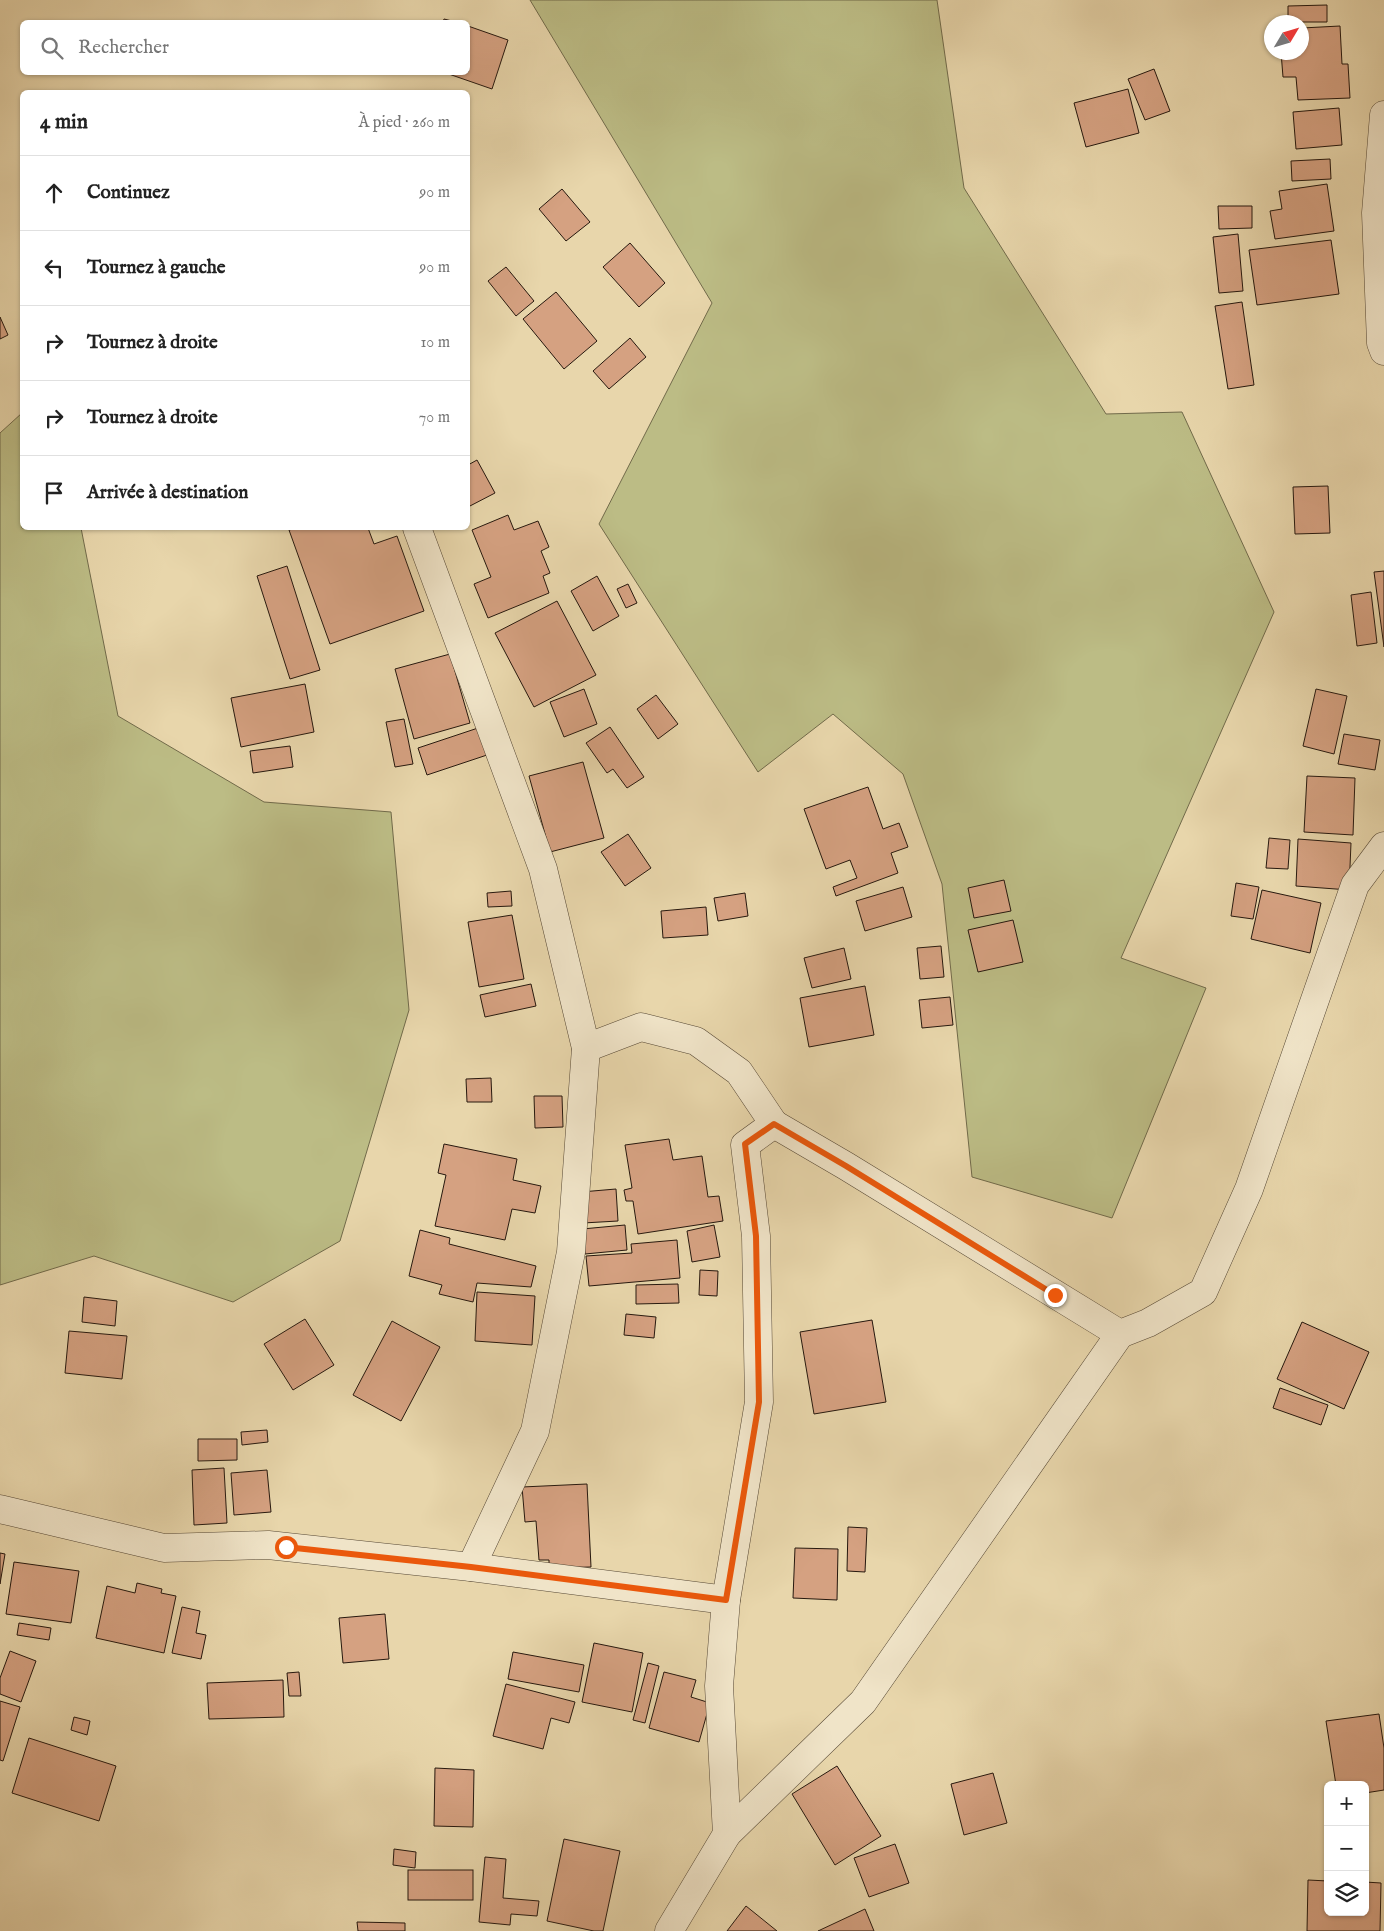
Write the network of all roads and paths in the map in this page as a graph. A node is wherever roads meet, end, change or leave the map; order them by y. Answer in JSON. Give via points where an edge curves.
{"nodes":[{"id":1,"x":1384,"y":115,"type":"edge"},
{"id":2,"x":1384,"y":351,"type":"edge"},
{"id":3,"x":418,"y":530,"type":"edge"},
{"id":4,"x":1384,"y":846,"type":"edge"},
{"id":5,"x":586,"y":1048,"type":"junction"},
{"id":6,"x":774,"y":1124,"type":"junction"},
{"id":7,"x":1120,"y":1334,"type":"junction"},
{"id":8,"x":0,"y":1509,"type":"edge"},
{"id":9,"x":471,"y":1567,"type":"junction"},
{"id":10,"x":726,"y":1600,"type":"junction"},
{"id":11,"x":727,"y":1834,"type":"junction"},
{"id":12,"x":668,"y":1931,"type":"edge"}],
"edges":[{"from":1,"to":2,"type":"street","via":[[1376,213],[1381,343]]},
{"from":3,"to":5,"type":"street","via":[[543,868]]},
{"from":4,"to":7,"type":"street","via":[[1355,885],[1249,1189],[1203,1292],[1148,1323]]},
{"from":5,"to":6,"type":"street","via":[[641,1027],[696,1041],[739,1072]]},
{"from":5,"to":9,"type":"street","via":[[571,1252],[535,1431]]},
{"from":6,"to":7,"type":"street"},
{"from":6,"to":10,"type":"street","via":[[745,1144],[756,1236],[759,1402]]},
{"from":7,"to":11,"type":"street","via":[[863,1702]]},
{"from":8,"to":9,"type":"street","via":[[164,1548],[268,1545]]},
{"from":9,"to":10,"type":"street"},
{"from":10,"to":11,"type":"street","via":[[719,1686]]},
{"from":11,"to":12,"type":"street"}]}
